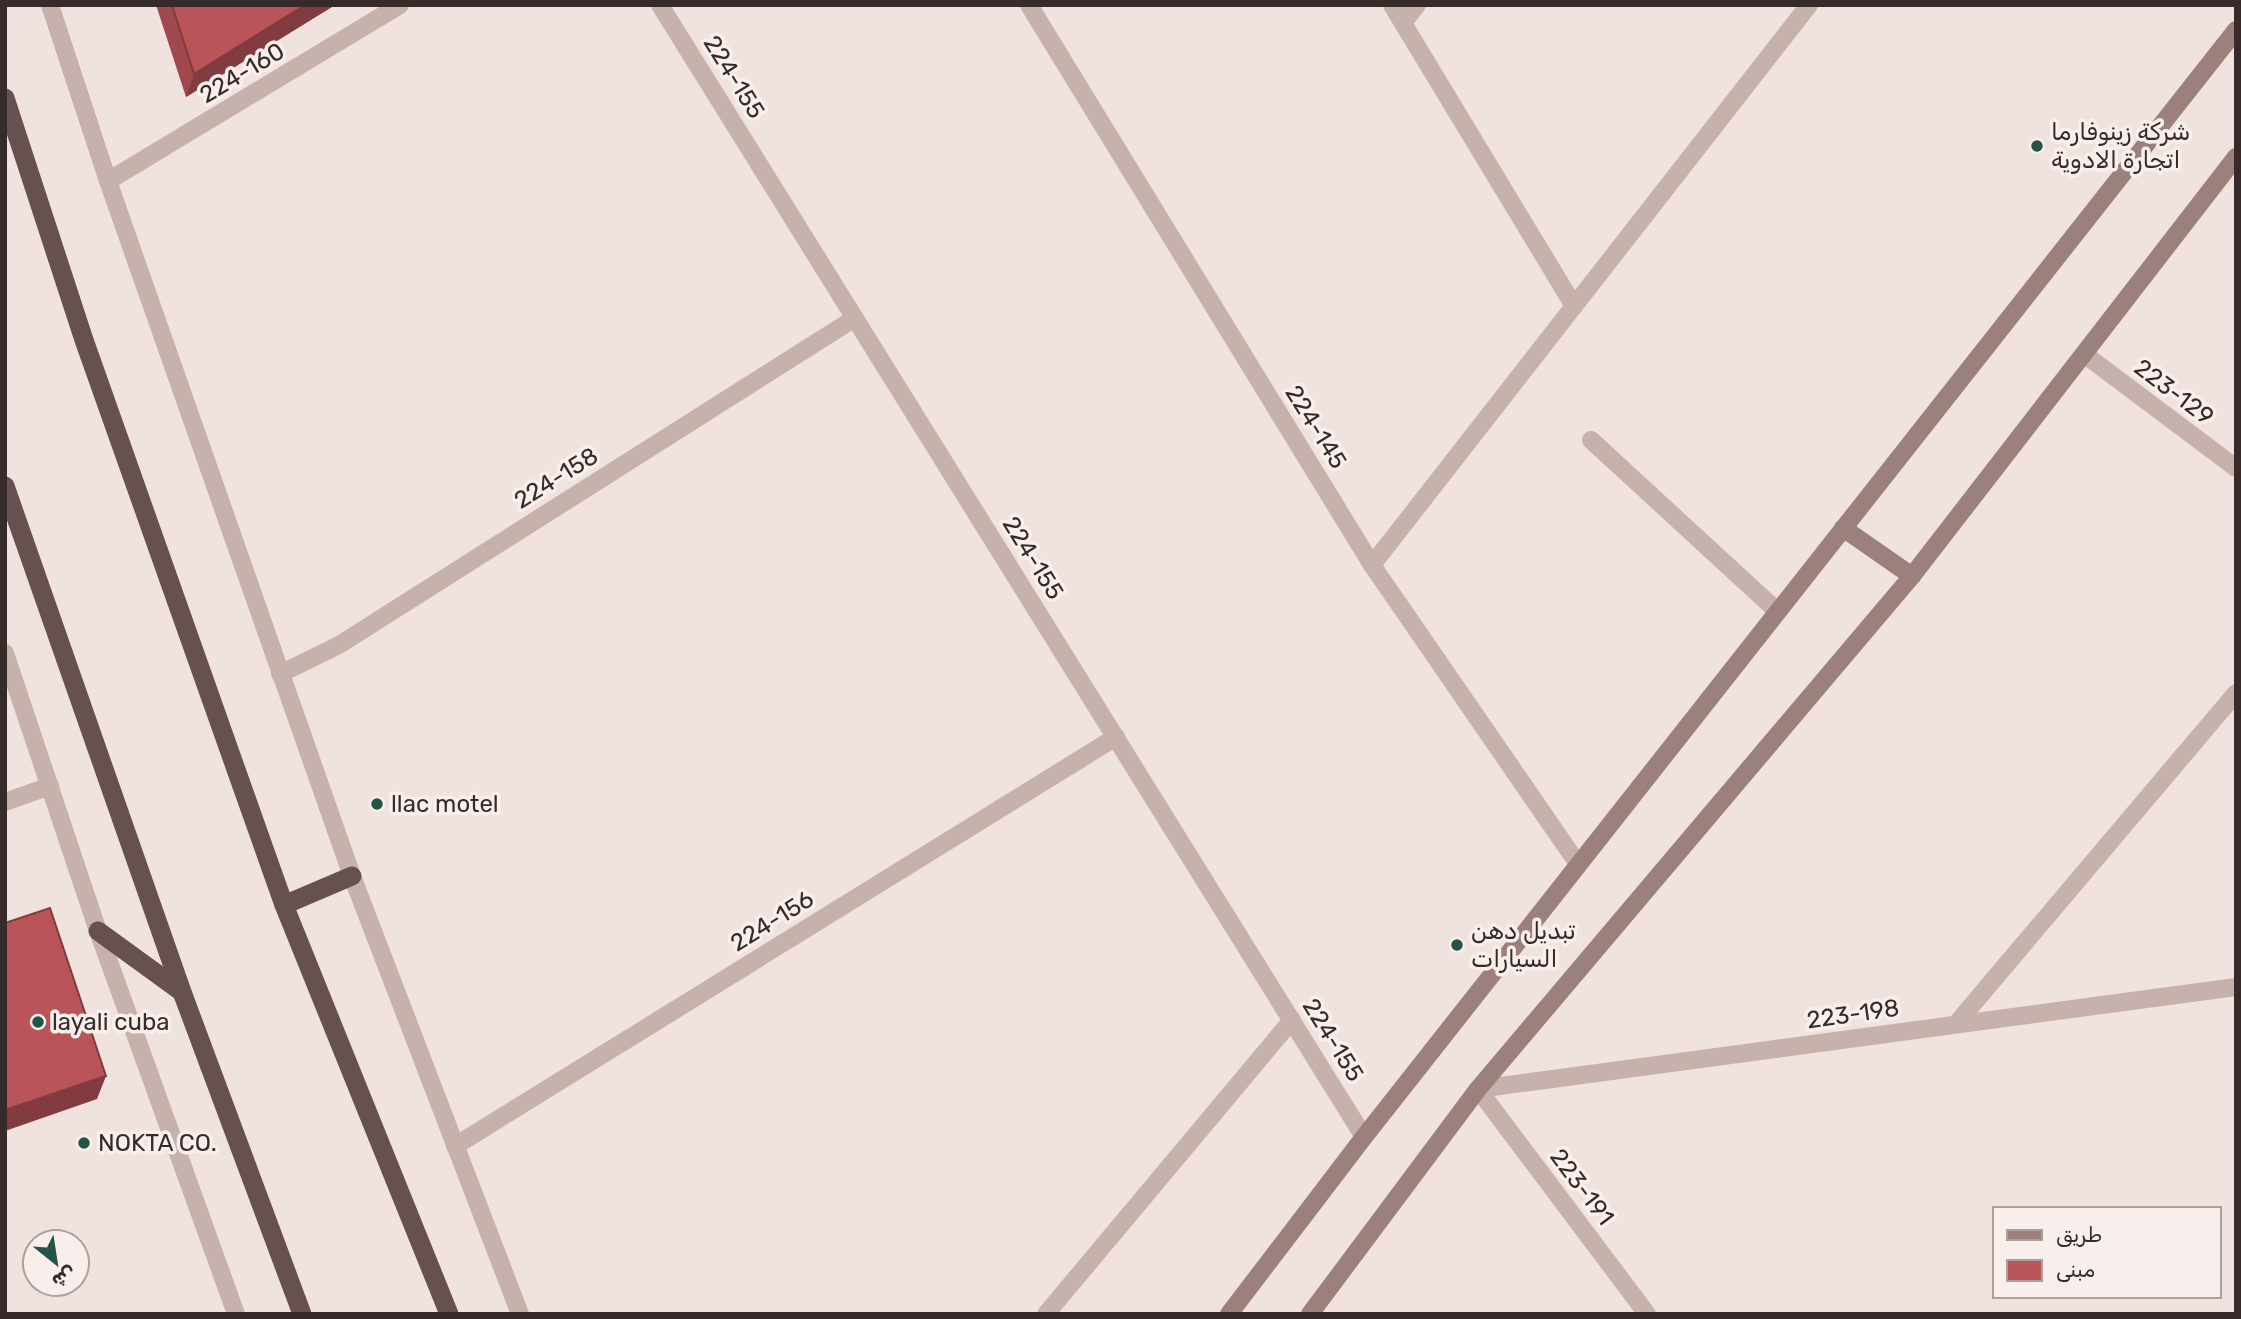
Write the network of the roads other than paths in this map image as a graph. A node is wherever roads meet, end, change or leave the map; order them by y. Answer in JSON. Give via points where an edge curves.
{"nodes":[{"id":1,"x":50,"y":5,"type":"edge"},
{"id":2,"x":400,"y":5,"type":"edge"},
{"id":3,"x":660,"y":5,"type":"edge"},
{"id":4,"x":1028,"y":5,"type":"edge"},
{"id":5,"x":1392,"y":5,"type":"edge"},
{"id":6,"x":1417,"y":5,"type":"edge"},
{"id":7,"x":1809,"y":5,"type":"edge"},
{"id":8,"x":1403,"y":23,"type":"junction"},
{"id":9,"x":2236,"y":30,"type":"edge"},
{"id":10,"x":5,"y":98,"type":"edge"},
{"id":11,"x":2236,"y":157,"type":"edge"},
{"id":12,"x":108,"y":181,"type":"junction"},
{"id":13,"x":1574,"y":306,"type":"junction"},
{"id":14,"x":855,"y":318,"type":"junction"},
{"id":15,"x":2084,"y":354,"type":"junction"},
{"id":16,"x":1591,"y":440,"type":"dead end"},
{"id":17,"x":2236,"y":468,"type":"edge"},
{"id":18,"x":5,"y":486,"type":"edge"},
{"id":19,"x":1843,"y":528,"type":"junction"},
{"id":20,"x":1372,"y":565,"type":"junction"},
{"id":21,"x":1912,"y":576,"type":"junction"},
{"id":22,"x":1777,"y":611,"type":"junction"},
{"id":23,"x":5,"y":653,"type":"edge"},
{"id":24,"x":280,"y":674,"type":"junction"},
{"id":25,"x":2236,"y":693,"type":"edge"},
{"id":26,"x":1116,"y":737,"type":"junction"},
{"id":27,"x":50,"y":786,"type":"junction"},
{"id":28,"x":5,"y":802,"type":"edge"},
{"id":29,"x":1578,"y":864,"type":"junction"},
{"id":30,"x":352,"y":876,"type":"junction"},
{"id":31,"x":284,"y":905,"type":"junction"},
{"id":32,"x":97,"y":931,"type":"junction"},
{"id":33,"x":2236,"y":986,"type":"edge"},
{"id":34,"x":182,"y":992,"type":"junction"},
{"id":35,"x":1292,"y":1020,"type":"junction"},
{"id":36,"x":1956,"y":1024,"type":"junction"},
{"id":37,"x":1478,"y":1089,"type":"junction"},
{"id":38,"x":1364,"y":1137,"type":"junction"},
{"id":39,"x":455,"y":1146,"type":"junction"},
{"id":40,"x":236,"y":1314,"type":"edge"},
{"id":41,"x":302,"y":1314,"type":"edge"},
{"id":42,"x":449,"y":1314,"type":"edge"},
{"id":43,"x":520,"y":1314,"type":"edge"},
{"id":44,"x":1046,"y":1314,"type":"edge"},
{"id":45,"x":1229,"y":1314,"type":"edge"},
{"id":46,"x":1310,"y":1314,"type":"edge"},
{"id":47,"x":1647,"y":1314,"type":"edge"}],
"edges":[{"from":1,"to":12,"type":"street"},
{"from":2,"to":12,"type":"street","name":"224-160"},
{"from":3,"to":14,"type":"street","name":"224-155"},
{"from":4,"to":20,"type":"street","name":"224-145"},
{"from":5,"to":8,"type":"street"},
{"from":6,"to":8,"type":"street"},
{"from":7,"to":13,"type":"street"},
{"from":8,"to":13,"type":"street"},
{"from":9,"to":19,"type":"main road"},
{"from":10,"to":31,"type":"highway"},
{"from":11,"to":15,"type":"main road"},
{"from":12,"to":24,"type":"street"},
{"from":13,"to":20,"type":"street"},
{"from":14,"to":24,"type":"street","name":"224-158","via":[[339,645]]},
{"from":14,"to":26,"type":"street","name":"224-155"},
{"from":15,"to":17,"type":"street","name":"223-129"},
{"from":15,"to":21,"type":"main road"},
{"from":16,"to":22,"type":"street"},
{"from":18,"to":34,"type":"highway"},
{"from":19,"to":21,"type":"main road"},
{"from":19,"to":22,"type":"main road"},
{"from":20,"to":29,"type":"street","name":"224-145"},
{"from":21,"to":37,"type":"main road"},
{"from":22,"to":29,"type":"main road"},
{"from":23,"to":27,"type":"street"},
{"from":24,"to":30,"type":"street"},
{"from":25,"to":36,"type":"street"},
{"from":26,"to":35,"type":"street","name":"224-155"},
{"from":26,"to":39,"type":"street","name":"224-156"},
{"from":27,"to":28,"type":"street"},
{"from":27,"to":32,"type":"street"},
{"from":29,"to":38,"type":"main road"},
{"from":30,"to":31,"type":"highway"},
{"from":30,"to":39,"type":"street"},
{"from":31,"to":42,"type":"highway"},
{"from":32,"to":34,"type":"highway"},
{"from":32,"to":40,"type":"street"},
{"from":33,"to":36,"type":"street","name":"223-198"},
{"from":34,"to":41,"type":"highway"},
{"from":35,"to":38,"type":"street","name":"224-155"},
{"from":35,"to":44,"type":"street"},
{"from":36,"to":37,"type":"street","name":"223-198"},
{"from":37,"to":46,"type":"main road"},
{"from":37,"to":47,"type":"street","name":"223-191"},
{"from":38,"to":45,"type":"main road"},
{"from":39,"to":43,"type":"street"}]}
